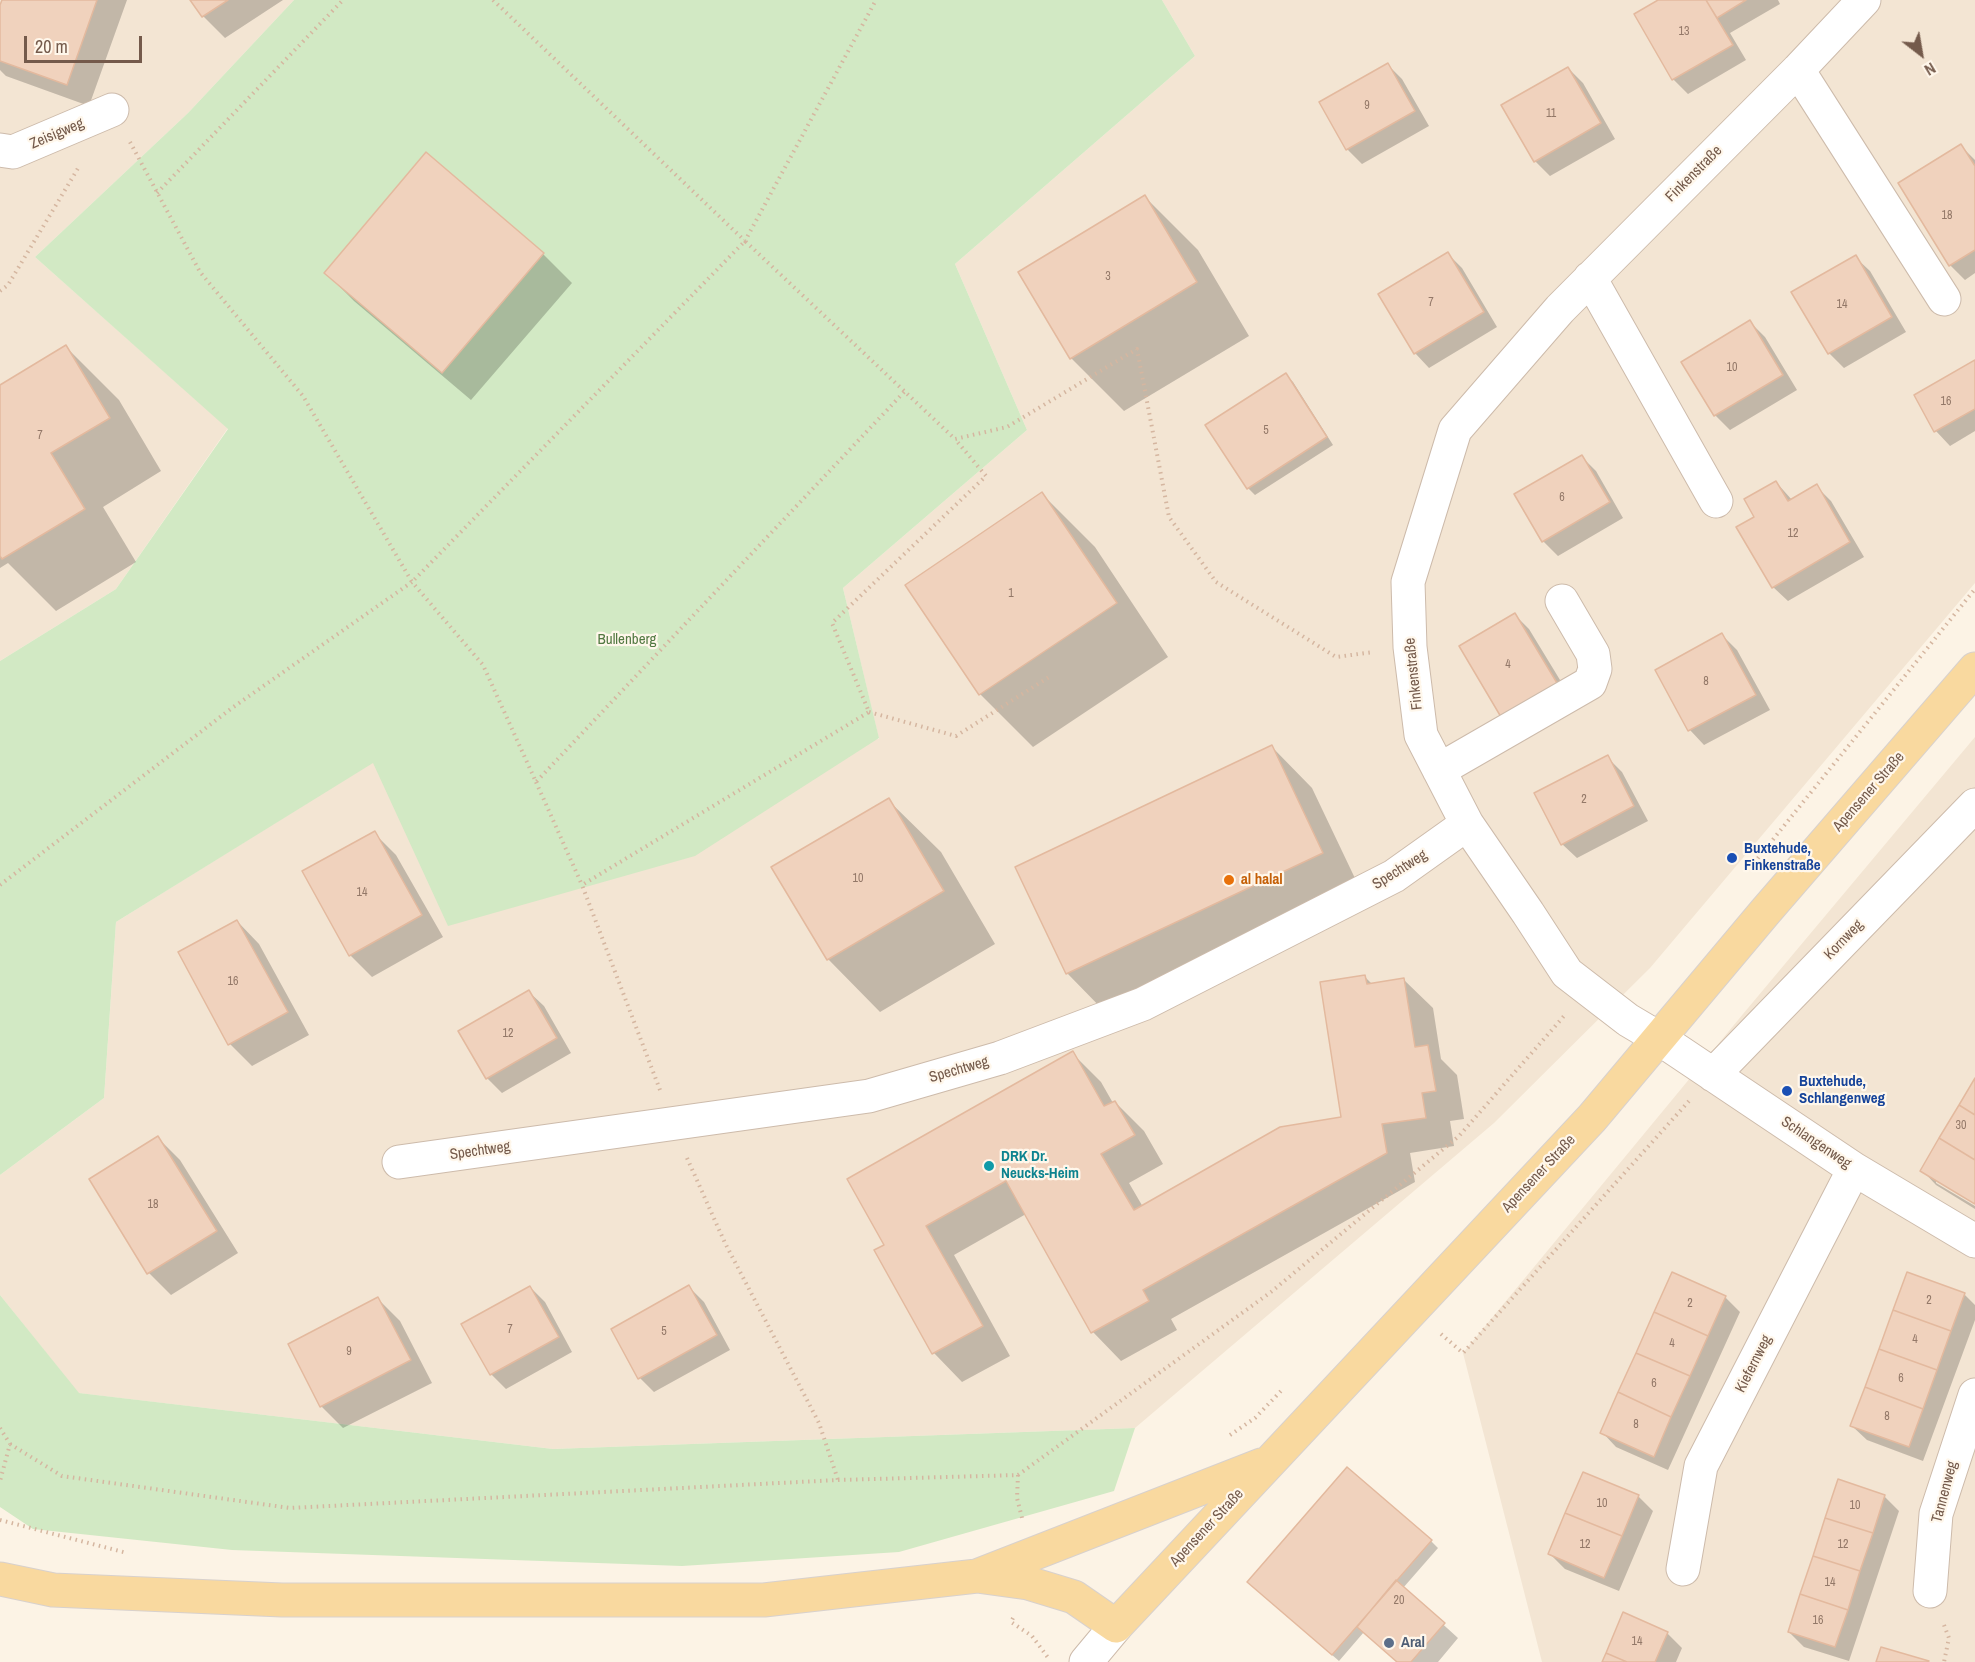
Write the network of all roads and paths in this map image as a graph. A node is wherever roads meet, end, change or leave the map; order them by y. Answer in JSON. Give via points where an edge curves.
{"nodes":[{"id":1,"x":344,"y":0,"type":"edge"},
{"id":2,"x":493,"y":0,"type":"edge"},
{"id":3,"x":876,"y":0,"type":"edge"},
{"id":4,"x":1849,"y":6,"type":"edge"},
{"id":5,"x":1798,"y":70,"type":"junction"},
{"id":6,"x":112,"y":110,"type":"joint"},
{"id":7,"x":0,"y":150,"type":"edge"},
{"id":8,"x":82,"y":162,"type":"dead end"},
{"id":9,"x":157,"y":193,"type":"junction"},
{"id":10,"x":745,"y":241,"type":"junction"},
{"id":11,"x":1590,"y":278,"type":"junction"},
{"id":12,"x":0,"y":291,"type":"edge"},
{"id":13,"x":1944,"y":299,"type":"dead end"},
{"id":14,"x":905,"y":391,"type":"junction"},
{"id":15,"x":956,"y":439,"type":"junction"},
{"id":16,"x":1716,"y":501,"type":"dead end"},
{"id":17,"x":412,"y":582,"type":"junction"},
{"id":18,"x":1975,"y":589,"type":"edge"},
{"id":19,"x":1562,"y":601,"type":"dead end"},
{"id":20,"x":1410,"y":647,"type":"junction"},
{"id":21,"x":1975,"y":669,"type":"edge"},
{"id":22,"x":1049,"y":677,"type":"dead end"},
{"id":23,"x":869,"y":712,"type":"junction"},
{"id":24,"x":1439,"y":770,"type":"junction"},
{"id":25,"x":536,"y":782,"type":"junction"},
{"id":26,"x":1975,"y":805,"type":"edge"},
{"id":27,"x":1467,"y":824,"type":"junction"},
{"id":28,"x":1753,"y":864,"type":"dead end"},
{"id":29,"x":0,"y":885,"type":"edge"},
{"id":30,"x":582,"y":885,"type":"junction"},
{"id":31,"x":1566,"y":1014,"type":"dead end"},
{"id":32,"x":1660,"y":1039,"type":"junction"},
{"id":33,"x":1713,"y":1075,"type":"junction"},
{"id":34,"x":673,"y":1124,"type":"junction"},
{"id":35,"x":399,"y":1162,"type":"dead end"},
{"id":36,"x":1854,"y":1169,"type":"junction"},
{"id":37,"x":1975,"y":1241,"type":"edge"},
{"id":38,"x":1463,"y":1353,"type":"dead end"},
{"id":39,"x":1288,"y":1384,"type":"dead end"},
{"id":40,"x":1975,"y":1395,"type":"edge"},
{"id":41,"x":0,"y":1428,"type":"edge"},
{"id":42,"x":1221,"y":1441,"type":"dead end"},
{"id":43,"x":10,"y":1444,"type":"junction"},
{"id":44,"x":1270,"y":1461,"type":"junction"},
{"id":45,"x":1018,"y":1475,"type":"junction"},
{"id":46,"x":838,"y":1480,"type":"junction"},
{"id":47,"x":0,"y":1481,"type":"edge"},
{"id":48,"x":0,"y":1520,"type":"edge"},
{"id":49,"x":1023,"y":1521,"type":"dead end"},
{"id":50,"x":134,"y":1555,"type":"dead end"},
{"id":51,"x":1683,"y":1569,"type":"dead end"},
{"id":52,"x":977,"y":1576,"type":"junction"},
{"id":53,"x":0,"y":1579,"type":"edge"},
{"id":54,"x":1930,"y":1591,"type":"dead end"},
{"id":55,"x":1116,"y":1626,"type":"junction"},
{"id":56,"x":1086,"y":1662,"type":"edge"}],
"edges":[{"from":1,"to":9,"type":"path"},
{"from":2,"to":10,"type":"path"},
{"from":3,"to":10,"type":"path"},
{"from":4,"to":5,"type":"street","name":"Finkenstraße"},
{"from":5,"to":11,"type":"street","name":"Finkenstraße"},
{"from":5,"to":13,"type":"street"},
{"from":6,"to":7,"type":"street","name":"Zeisigweg","via":[[13,152]]},
{"from":6,"to":9,"type":"path"},
{"from":8,"to":12,"type":"path","via":[[8,285]]},
{"from":9,"to":17,"type":"path","via":[[201,272],[303,396]]},
{"from":10,"to":14,"type":"path"},
{"from":10,"to":17,"type":"path"},
{"from":11,"to":16,"type":"street"},
{"from":11,"to":20,"type":"street","name":"Finkenstraße","via":[[1455,430],[1408,582]]},
{"from":14,"to":15,"type":"path"},
{"from":14,"to":25,"type":"path"},
{"from":15,"to":20,"type":"path","via":[[1008,427],[1137,349],[1169,517],[1216,582],[1336,657]]},
{"from":15,"to":23,"type":"path","via":[[986,476],[832,623]]},
{"from":17,"to":25,"type":"path","via":[[483,665]]},
{"from":17,"to":29,"type":"path","via":[[232,708]]},
{"from":18,"to":28,"type":"path"},
{"from":19,"to":24,"type":"street","via":[[1593,654],[1595,669],[1590,683]]},
{"from":20,"to":24,"type":"street","name":"Finkenstraße","via":[[1421,735]]},
{"from":21,"to":32,"type":"main road","name":"Apensener Straße"},
{"from":22,"to":23,"type":"path","via":[[956,736]]},
{"from":23,"to":30,"type":"path"},
{"from":24,"to":27,"type":"street","name":"Finkenstraße"},
{"from":25,"to":30,"type":"path"},
{"from":26,"to":33,"type":"street","name":"Kornweg"},
{"from":27,"to":32,"type":"street","name":"Finkenstraße","via":[[1567,973],[1628,1020]]},
{"from":27,"to":34,"type":"street","name":"Spechtweg","via":[[1394,876],[1153,998],[1000,1058],[869,1096]]},
{"from":30,"to":34,"type":"path"},
{"from":31,"to":45,"type":"path","via":[[1459,1136],[1271,1292]]},
{"from":32,"to":33,"type":"street","name":"Schlangenweg"},
{"from":32,"to":44,"type":"main road","name":"Apensener Straße","via":[[1592,1118]]},
{"from":33,"to":36,"type":"street","name":"Schlangenweg"},
{"from":33,"to":38,"type":"path"},
{"from":34,"to":35,"type":"street","name":"Spechtweg"},
{"from":34,"to":46,"type":"path","via":[[725,1243],[819,1423]]},
{"from":36,"to":37,"type":"street","name":"Schlangenweg"},
{"from":36,"to":51,"type":"street","name":"Kiefernweg","via":[[1701,1466]]},
{"from":39,"to":42,"type":"path","via":[[1255,1418]]},
{"from":40,"to":54,"type":"street","name":"Tannenweg","via":[[1936,1514]]},
{"from":41,"to":43,"type":"path"},
{"from":43,"to":46,"type":"path","via":[[62,1476],[290,1508]]},
{"from":43,"to":47,"type":"path"},
{"from":44,"to":52,"type":"main road"},
{"from":44,"to":55,"type":"main road","name":"Apensener Straße"},
{"from":45,"to":46,"type":"path"},
{"from":45,"to":49,"type":"path","via":[[1017,1498]]},
{"from":48,"to":50,"type":"path"},
{"from":52,"to":53,"type":"main road","via":[[764,1600],[282,1600],[53,1590]]},
{"from":52,"to":55,"type":"main road","via":[[1028,1583],[1074,1597]]},
{"from":55,"to":56,"type":"street","name":"Apensener Straße"}]}
